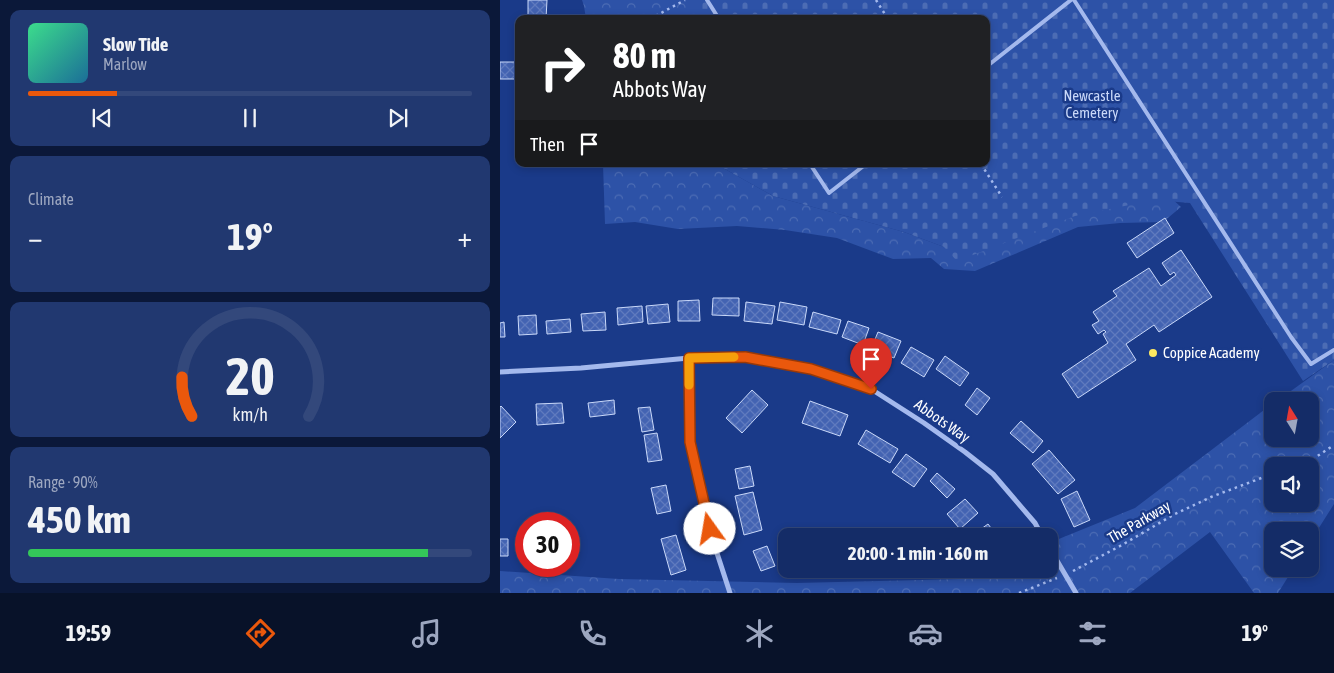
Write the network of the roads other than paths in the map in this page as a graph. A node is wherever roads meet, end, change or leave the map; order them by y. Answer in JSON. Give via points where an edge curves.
{"nodes":[{"id":1,"x":707,"y":0,"type":"edge"},
{"id":2,"x":1072,"y":0,"type":"edge"},
{"id":3,"x":716,"y":15,"type":"edge"},
{"id":4,"x":990,"y":64,"type":"edge"},
{"id":5,"x":812,"y":167,"type":"edge"},
{"id":6,"x":862,"y":167,"type":"edge"},
{"id":7,"x":1334,"y":350,"type":"edge"},
{"id":8,"x":689,"y":358,"type":"junction"},
{"id":9,"x":500,"y":372,"type":"edge"},
{"id":10,"x":1038,"y":528,"type":"edge"},
{"id":11,"x":1058,"y":563,"type":"edge"},
{"id":12,"x":730,"y":593,"type":"edge"},
{"id":13,"x":1076,"y":593,"type":"edge"}],
"edges":[{"from":1,"to":3,"type":"lane"},
{"from":2,"to":4,"type":"lane"},
{"from":2,"to":7,"type":"lane","via":[[1311,364]]},
{"from":5,"to":6,"type":"lane","via":[[829,193]]},
{"from":8,"to":9,"type":"street","name":"Abbots Way"},
{"from":8,"to":10,"type":"street","name":"Abbots Way","via":[[754,358],[811,369],[871,389],[993,474]]},
{"from":8,"to":12,"type":"street","via":[[690,442],[714,546]]},
{"from":11,"to":13,"type":"street"}]}
